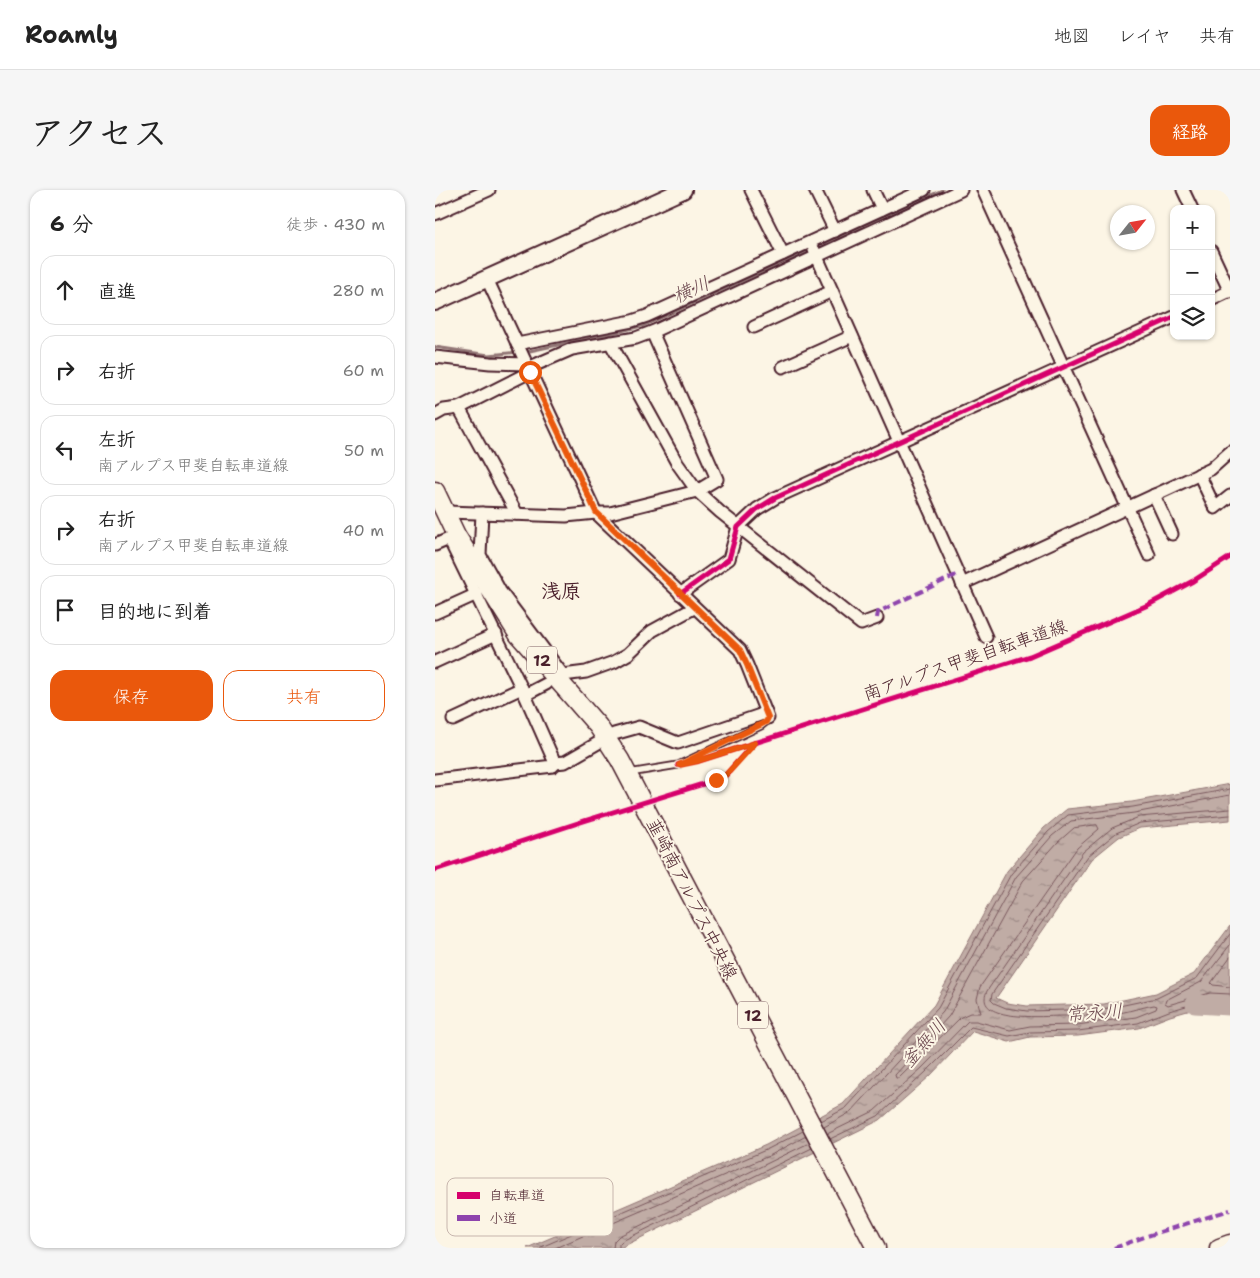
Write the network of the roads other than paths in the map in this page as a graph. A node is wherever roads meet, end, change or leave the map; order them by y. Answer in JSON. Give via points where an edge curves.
{"nodes":[{"id":1,"x":489,"y":190,"type":"edge"},
{"id":2,"x":683,"y":190,"type":"edge"},
{"id":3,"x":751,"y":190,"type":"edge"},
{"id":4,"x":815,"y":190,"type":"edge"},
{"id":5,"x":873,"y":190,"type":"edge"},
{"id":6,"x":961,"y":190,"type":"edge"},
{"id":7,"x":983,"y":190,"type":"edge"},
{"id":8,"x":1183,"y":190,"type":"edge"},
{"id":9,"x":916,"y":192,"type":"edge"},
{"id":10,"x":474,"y":193,"type":"edge"},
{"id":11,"x":1190,"y":205,"type":"edge"},
{"id":12,"x":881,"y":209,"type":"junction"},
{"id":13,"x":435,"y":214,"type":"edge"},
{"id":14,"x":835,"y":231,"type":"junction"},
{"id":15,"x":810,"y":242,"type":"junction"},
{"id":16,"x":783,"y":254,"type":"junction"},
{"id":17,"x":817,"y":256,"type":"junction"},
{"id":18,"x":1215,"y":259,"type":"edge"},
{"id":19,"x":487,"y":279,"type":"junction"},
{"id":20,"x":833,"y":291,"type":"junction"},
{"id":21,"x":1230,"y":291,"type":"edge"},
{"id":22,"x":1215,"y":298,"type":"edge"},
{"id":23,"x":435,"y":302,"type":"edge"},
{"id":24,"x":1170,"y":319,"type":"edge"},
{"id":25,"x":754,"y":327,"type":"dead end"},
{"id":26,"x":652,"y":332,"type":"junction"},
{"id":27,"x":852,"y":336,"type":"junction"},
{"id":28,"x":610,"y":342,"type":"junction"},
{"id":29,"x":518,"y":346,"type":"junction"},
{"id":30,"x":435,"y":357,"type":"edge"},
{"id":31,"x":527,"y":366,"type":"junction"},
{"id":32,"x":783,"y":367,"type":"dead end"},
{"id":33,"x":1065,"y":367,"type":"junction"},
{"id":34,"x":459,"y":408,"type":"junction"},
{"id":35,"x":435,"y":415,"type":"edge"},
{"id":36,"x":899,"y":441,"type":"junction"},
{"id":37,"x":1230,"y":452,"type":"edge"},
{"id":38,"x":1199,"y":474,"type":"junction"},
{"id":39,"x":435,"y":491,"type":"edge"},
{"id":40,"x":697,"y":491,"type":"junction"},
{"id":41,"x":1155,"y":495,"type":"junction"},
{"id":42,"x":1230,"y":496,"type":"edge"},
{"id":43,"x":1128,"y":507,"type":"junction"},
{"id":44,"x":446,"y":512,"type":"junction"},
{"id":45,"x":596,"y":512,"type":"junction"},
{"id":46,"x":483,"y":513,"type":"junction"},
{"id":47,"x":517,"y":514,"type":"junction"},
{"id":48,"x":738,"y":527,"type":"junction"},
{"id":49,"x":1172,"y":534,"type":"dead end"},
{"id":50,"x":453,"y":537,"type":"junction"},
{"id":51,"x":435,"y":545,"type":"edge"},
{"id":52,"x":1149,"y":555,"type":"dead end"},
{"id":53,"x":963,"y":584,"type":"junction"},
{"id":54,"x":477,"y":594,"type":"junction"},
{"id":55,"x":680,"y":594,"type":"junction"},
{"id":56,"x":695,"y":608,"type":"junction"},
{"id":57,"x":435,"y":613,"type":"edge"},
{"id":58,"x":877,"y":618,"type":"dead end"},
{"id":59,"x":496,"y":634,"type":"junction"},
{"id":60,"x":986,"y":636,"type":"dead end"},
{"id":61,"x":435,"y":662,"type":"edge"},
{"id":62,"x":546,"y":684,"type":"dead end"},
{"id":63,"x":524,"y":691,"type":"junction"},
{"id":64,"x":767,"y":715,"type":"junction"},
{"id":65,"x":453,"y":720,"type":"dead end"},
{"id":66,"x":614,"y":734,"type":"dead end"},
{"id":67,"x":598,"y":743,"type":"dead end"},
{"id":68,"x":555,"y":763,"type":"junction"},
{"id":69,"x":629,"y":778,"type":"junction"},
{"id":70,"x":435,"y":780,"type":"edge"},
{"id":71,"x":1230,"y":1244,"type":"edge"},
{"id":72,"x":876,"y":1248,"type":"edge"},
{"id":73,"x":1219,"y":1248,"type":"edge"}],
"edges":[{"from":1,"to":10,"type":"street"},
{"from":2,"to":19,"type":"main road"},
{"from":3,"to":16,"type":"street"},
{"from":4,"to":14,"type":"street"},
{"from":5,"to":12,"type":"street"},
{"from":6,"to":17,"type":"street"},
{"from":7,"to":33,"type":"street"},
{"from":8,"to":11,"type":"street"},
{"from":9,"to":12,"type":"street"},
{"from":10,"to":13,"type":"street"},
{"from":12,"to":14,"type":"street"},
{"from":14,"to":15,"type":"street"},
{"from":15,"to":16,"type":"street"},
{"from":15,"to":17,"type":"street"},
{"from":16,"to":29,"type":"street","via":[[632,321]]},
{"from":17,"to":20,"type":"street"},
{"from":17,"to":26,"type":"street"},
{"from":18,"to":21,"type":"street"},
{"from":19,"to":23,"type":"main road"},
{"from":19,"to":29,"type":"street"},
{"from":20,"to":25,"type":"street"},
{"from":20,"to":27,"type":"street"},
{"from":21,"to":22,"type":"street"},
{"from":24,"to":33,"type":"street"},
{"from":26,"to":28,"type":"street"},
{"from":26,"to":40,"type":"street","via":[[717,479]]},
{"from":27,"to":32,"type":"street"},
{"from":27,"to":36,"type":"street"},
{"from":28,"to":31,"type":"street","via":[[572,349]]},
{"from":28,"to":40,"type":"street","via":[[677,463]]},
{"from":29,"to":31,"type":"street"},
{"from":30,"to":31,"type":"street"},
{"from":31,"to":34,"type":"street"},
{"from":31,"to":45,"type":"street"},
{"from":33,"to":36,"type":"street"},
{"from":33,"to":43,"type":"street"},
{"from":34,"to":35,"type":"street"},
{"from":34,"to":47,"type":"street"},
{"from":36,"to":48,"type":"street","via":[[775,498]]},
{"from":36,"to":53,"type":"street"},
{"from":37,"to":38,"type":"street","via":[[1211,469]]},
{"from":38,"to":41,"type":"street"},
{"from":38,"to":42,"type":"street","via":[[1215,508]]},
{"from":39,"to":44,"type":"main road","name":"韮崎南アルプス中央線","number":"12"},
{"from":40,"to":45,"type":"street","via":[[610,513]]},
{"from":40,"to":48,"type":"street"},
{"from":41,"to":43,"type":"street"},
{"from":41,"to":49,"type":"street"},
{"from":43,"to":52,"type":"street"},
{"from":43,"to":53,"type":"street"},
{"from":44,"to":46,"type":"street"},
{"from":44,"to":50,"type":"main road","name":"韮崎南アルプス中央線","number":"12"},
{"from":45,"to":47,"type":"street","via":[[566,516]]},
{"from":45,"to":55,"type":"street"},
{"from":46,"to":47,"type":"street"},
{"from":46,"to":56,"type":"street","via":[[480,555],[500,591],[563,675],[585,672],[614,662],[628,654],[652,630]]},
{"from":48,"to":55,"type":"street","via":[[729,559]]},
{"from":48,"to":58,"type":"street","via":[[861,624]]},
{"from":50,"to":51,"type":"street"},
{"from":50,"to":54,"type":"street"},
{"from":50,"to":69,"type":"main road","name":"韮崎南アルプス中央線","number":"12","via":[[519,634],[598,726]]},
{"from":53,"to":60,"type":"street"},
{"from":54,"to":57,"type":"street"},
{"from":54,"to":59,"type":"street"},
{"from":55,"to":56,"type":"street"},
{"from":56,"to":64,"type":"street","via":[[740,650]]},
{"from":59,"to":61,"type":"street"},
{"from":59,"to":63,"type":"street"},
{"from":62,"to":63,"type":"street"},
{"from":63,"to":65,"type":"street"},
{"from":63,"to":68,"type":"street"},
{"from":64,"to":66,"type":"street","via":[[678,743],[639,727]]},
{"from":64,"to":69,"type":"lane","via":[[761,726],[679,765]]},
{"from":67,"to":68,"type":"street","via":[[565,762]]},
{"from":68,"to":70,"type":"street","via":[[553,766]]},
{"from":69,"to":72,"type":"main road","name":"韮崎南アルプス中央線","number":"12"},
{"from":71,"to":73,"type":"main road"}]}
